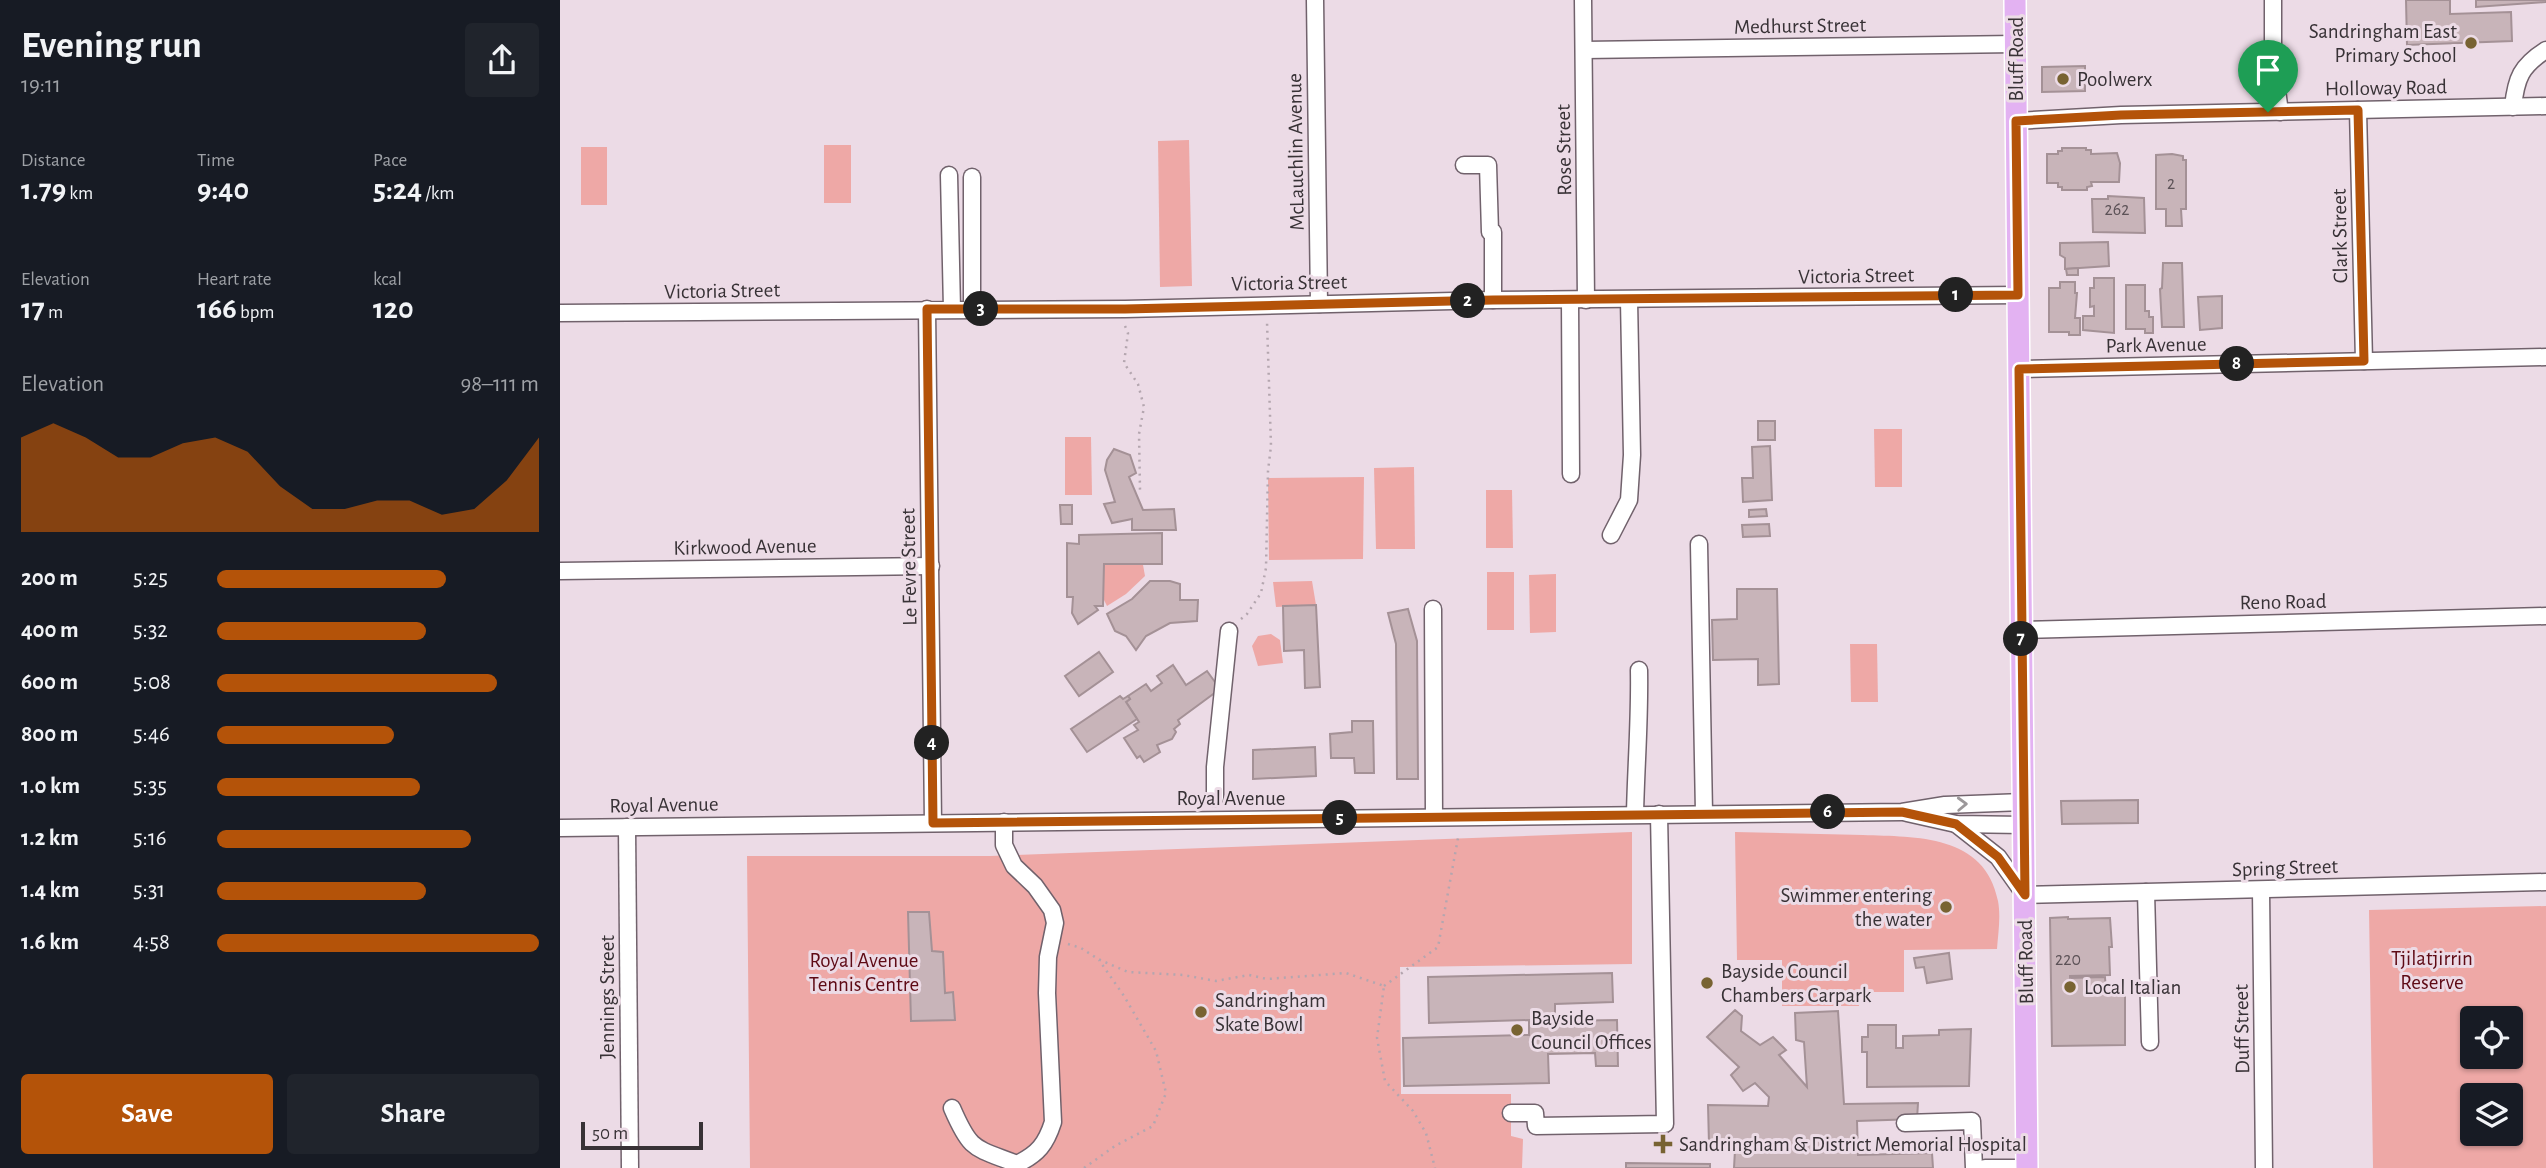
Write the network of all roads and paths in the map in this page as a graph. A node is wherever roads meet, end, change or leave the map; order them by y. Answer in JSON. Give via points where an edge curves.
{"nodes":[{"id":1,"x":1315,"y":0,"type":"edge"},
{"id":2,"x":1584,"y":0,"type":"edge"},
{"id":3,"x":2015,"y":0,"type":"edge"},
{"id":4,"x":2273,"y":0,"type":"edge"},
{"id":5,"x":2016,"y":44,"type":"junction"},
{"id":6,"x":1584,"y":50,"type":"junction"},
{"id":7,"x":2546,"y":50,"type":"edge"},
{"id":8,"x":2546,"y":106,"type":"edge"},
{"id":9,"x":2513,"y":107,"type":"junction"},
{"id":10,"x":2358,"y":110,"type":"junction"},
{"id":11,"x":2274,"y":112,"type":"junction"},
{"id":12,"x":2016,"y":121,"type":"junction"},
{"id":13,"x":1464,"y":164,"type":"dead end"},
{"id":14,"x":950,"y":175,"type":"dead end"},
{"id":15,"x":972,"y":177,"type":"dead end"},
{"id":16,"x":2018,"y":295,"type":"junction"},
{"id":17,"x":1493,"y":300,"type":"junction"},
{"id":18,"x":1578,"y":300,"type":"junction"},
{"id":19,"x":1629,"y":300,"type":"junction"},
{"id":20,"x":1267,"y":304,"type":"junction"},
{"id":21,"x":1319,"y":304,"type":"junction"},
{"id":22,"x":927,"y":309,"type":"junction"},
{"id":23,"x":952,"y":309,"type":"junction"},
{"id":24,"x":971,"y":309,"type":"junction"},
{"id":25,"x":1125,"y":309,"type":"junction"},
{"id":26,"x":560,"y":313,"type":"edge"},
{"id":27,"x":2546,"y":357,"type":"edge"},
{"id":28,"x":2364,"y":361,"type":"junction"},
{"id":29,"x":2019,"y":369,"type":"junction"},
{"id":30,"x":1571,"y":474,"type":"dead end"},
{"id":31,"x":1140,"y":490,"type":"dead end"},
{"id":32,"x":1611,"y":535,"type":"dead end"},
{"id":33,"x":1699,"y":544,"type":"dead end"},
{"id":34,"x":931,"y":566,"type":"junction"},
{"id":35,"x":560,"y":571,"type":"edge"},
{"id":36,"x":1433,"y":609,"type":"dead end"},
{"id":37,"x":2546,"y":616,"type":"edge"},
{"id":38,"x":2021,"y":630,"type":"junction"},
{"id":39,"x":1229,"y":631,"type":"joint"},
{"id":40,"x":1639,"y":670,"type":"dead end"},
{"id":41,"x":1215,"y":798,"type":"dead end"},
{"id":42,"x":2023,"y":802,"type":"junction"},
{"id":43,"x":1902,"y":812,"type":"junction"},
{"id":44,"x":1704,"y":813,"type":"junction"},
{"id":45,"x":1635,"y":814,"type":"junction"},
{"id":46,"x":1659,"y":814,"type":"junction"},
{"id":47,"x":1434,"y":817,"type":"junction"},
{"id":48,"x":1004,"y":822,"type":"junction"},
{"id":49,"x":933,"y":823,"type":"junction"},
{"id":50,"x":1956,"y":824,"type":"junction"},
{"id":51,"x":2023,"y":825,"type":"junction"},
{"id":52,"x":627,"y":827,"type":"junction"},
{"id":53,"x":560,"y":828,"type":"edge"},
{"id":54,"x":1458,"y":838,"type":"dead end"},
{"id":55,"x":2546,"y":882,"type":"edge"},
{"id":56,"x":2261,"y":890,"type":"junction"},
{"id":57,"x":2146,"y":892,"type":"junction"},
{"id":58,"x":2025,"y":895,"type":"junction"},
{"id":59,"x":1051,"y":940,"type":"junction"},
{"id":60,"x":1098,"y":959,"type":"junction"},
{"id":61,"x":1384,"y":986,"type":"junction"},
{"id":62,"x":2150,"y":1042,"type":"dead end"},
{"id":63,"x":952,"y":1108,"type":"dead end"},
{"id":64,"x":1511,"y":1113,"type":"dead end"},
{"id":65,"x":1905,"y":1123,"type":"dead end"},
{"id":66,"x":630,"y":1168,"type":"edge"},
{"id":67,"x":1084,"y":1168,"type":"edge"},
{"id":68,"x":1435,"y":1168,"type":"edge"},
{"id":69,"x":1974,"y":1168,"type":"edge"},
{"id":70,"x":1985,"y":1168,"type":"edge"},
{"id":71,"x":2028,"y":1168,"type":"edge"},
{"id":72,"x":2264,"y":1168,"type":"edge"}],
"edges":[{"from":1,"to":21,"type":"street","name":"McLauchlin Avenue"},
{"from":2,"to":6,"type":"street","name":"Rose Street"},
{"from":3,"to":5,"type":"main road","name":"Bluff Road"},
{"from":4,"to":11,"type":"street"},
{"from":5,"to":6,"type":"street","name":"Medhurst Street"},
{"from":5,"to":12,"type":"main road","name":"Bluff Road"},
{"from":6,"to":18,"type":"street","name":"Rose Street"},
{"from":7,"to":9,"type":"street","via":[[2520,72]]},
{"from":8,"to":9,"type":"street","name":"Holloway Road"},
{"from":9,"to":10,"type":"street","name":"Holloway Road"},
{"from":10,"to":11,"type":"street","name":"Holloway Road"},
{"from":10,"to":28,"type":"street","name":"Clark Street"},
{"from":11,"to":12,"type":"street","name":"Holloway Road"},
{"from":12,"to":16,"type":"main road","name":"Bluff Road"},
{"from":13,"to":17,"type":"street","via":[[1488,165]]},
{"from":14,"to":23,"type":"street"},
{"from":15,"to":24,"type":"street"},
{"from":16,"to":19,"type":"street","name":"Victoria Street"},
{"from":16,"to":29,"type":"main road","name":"Bluff Road"},
{"from":17,"to":18,"type":"street","name":"Victoria Street"},
{"from":17,"to":21,"type":"street","name":"Victoria Street"},
{"from":18,"to":19,"type":"street","name":"Victoria Street"},
{"from":18,"to":30,"type":"street","name":"Rose Street"},
{"from":19,"to":32,"type":"street","via":[[1629,500]]},
{"from":20,"to":21,"type":"street","name":"Victoria Street"},
{"from":20,"to":25,"type":"street","name":"Victoria Street"},
{"from":20,"to":39,"type":"path","via":[[1271,446],[1266,568],[1261,593]]},
{"from":22,"to":23,"type":"street","name":"Victoria Street"},
{"from":22,"to":26,"type":"street","name":"Victoria Street"},
{"from":22,"to":34,"type":"street","name":"Le Fevre Street"},
{"from":23,"to":24,"type":"street","name":"Victoria Street"},
{"from":24,"to":25,"type":"street","name":"Victoria Street"},
{"from":25,"to":31,"type":"path","via":[[1124,363],[1138,384],[1144,407],[1139,433]]},
{"from":27,"to":28,"type":"street","name":"Park Avenue"},
{"from":28,"to":29,"type":"street","name":"Park Avenue"},
{"from":29,"to":38,"type":"main road","name":"Bluff Road"},
{"from":33,"to":44,"type":"street"},
{"from":34,"to":35,"type":"street","name":"Kirkwood Avenue"},
{"from":34,"to":49,"type":"street","name":"Le Fevre Street"},
{"from":36,"to":47,"type":"street"},
{"from":37,"to":38,"type":"street","name":"Reno Road"},
{"from":38,"to":42,"type":"main road","name":"Bluff Road"},
{"from":39,"to":41,"type":"street"},
{"from":40,"to":45,"type":"street"},
{"from":43,"to":42,"type":"street","name":"Royal Avenue","one_way":true},
{"from":42,"to":51,"type":"main road","name":"Bluff Road"},
{"from":43,"to":44,"type":"street","name":"Royal Avenue"},
{"from":43,"to":50,"type":"street","name":"Royal Avenue"},
{"from":44,"to":46,"type":"street","name":"Royal Avenue"},
{"from":45,"to":46,"type":"street","name":"Royal Avenue"},
{"from":45,"to":47,"type":"street","name":"Royal Avenue"},
{"from":46,"to":64,"type":"street","via":[[1665,1124],[1536,1126],[1535,1113]]},
{"from":47,"to":48,"type":"street","name":"Royal Avenue"},
{"from":48,"to":49,"type":"street","name":"Royal Avenue"},
{"from":48,"to":59,"type":"street","via":[[1004,845],[1014,866],[1052,910]]},
{"from":49,"to":52,"type":"street","name":"Royal Avenue"},
{"from":50,"to":51,"type":"street","name":"Royal Avenue"},
{"from":50,"to":58,"type":"street","via":[[1998,857]]},
{"from":51,"to":58,"type":"main road","name":"Bluff Road"},
{"from":52,"to":53,"type":"street","name":"Royal Avenue"},
{"from":52,"to":66,"type":"street","name":"Jennings Street"},
{"from":54,"to":61,"type":"path","via":[[1438,947]]},
{"from":55,"to":56,"type":"street","name":"Spring Street"},
{"from":56,"to":57,"type":"street","name":"Spring Street"},
{"from":56,"to":72,"type":"street","name":"Duff Street"},
{"from":57,"to":58,"type":"street","name":"Spring Street"},
{"from":57,"to":62,"type":"street"},
{"from":58,"to":71,"type":"main road","name":"Bluff Road"},
{"from":59,"to":60,"type":"path","via":[[1081,948]]},
{"from":59,"to":63,"type":"street","via":[[1046,993],[1053,1122],[1047,1140],[1036,1155],[1017,1164],[975,1148]]},
{"from":60,"to":61,"type":"path","via":[[1128,972],[1216,981],[1249,975],[1267,979],[1346,973]]},
{"from":60,"to":67,"type":"path","via":[[1156,1051],[1166,1093],[1153,1126]]},
{"from":61,"to":68,"type":"path","via":[[1377,1038],[1385,1081],[1426,1133]]},
{"from":65,"to":69,"type":"street","via":[[1972,1121]]},
{"from":70,"to":71,"type":"street"}]}
